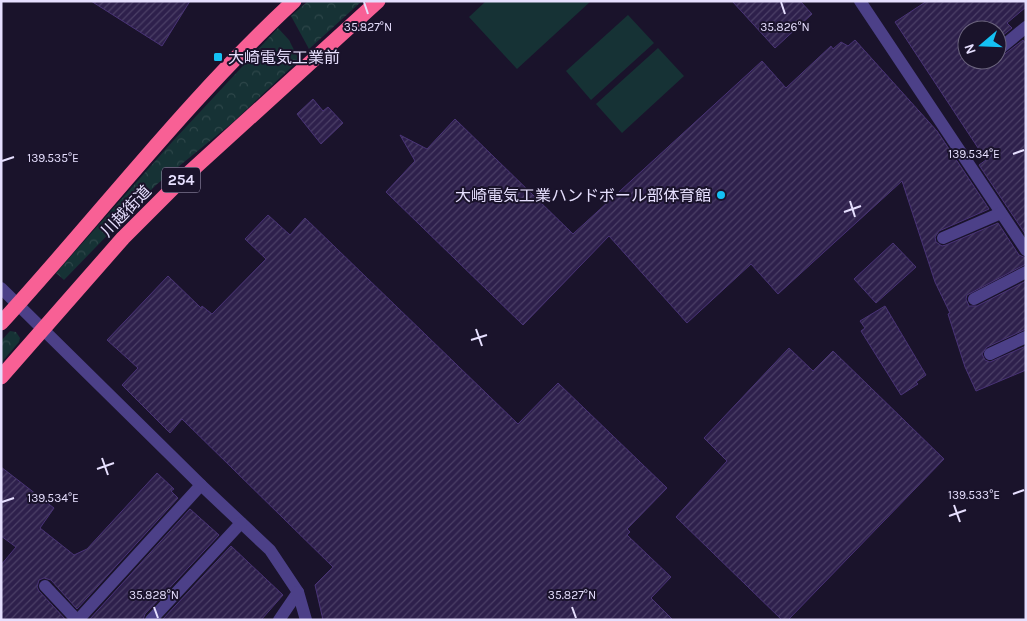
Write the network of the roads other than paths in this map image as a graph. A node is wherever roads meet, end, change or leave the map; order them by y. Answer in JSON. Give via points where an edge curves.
{"nodes":[{"id":1,"x":294,"y":1,"type":"edge"},
{"id":2,"x":378,"y":1,"type":"edge"},
{"id":3,"x":860,"y":1,"type":"edge"},
{"id":4,"x":1026,"y":27,"type":"edge"},
{"id":5,"x":1007,"y":43,"type":"edge"},
{"id":6,"x":1001,"y":213,"type":"junction"},
{"id":7,"x":943,"y":238,"type":"dead end"},
{"id":8,"x":1026,"y":250,"type":"edge"},
{"id":9,"x":1026,"y":272,"type":"edge"},
{"id":10,"x":1,"y":288,"type":"edge"},
{"id":11,"x":974,"y":299,"type":"dead end"},
{"id":12,"x":17,"y":306,"type":"junction"},
{"id":13,"x":1,"y":323,"type":"edge"},
{"id":14,"x":43,"y":329,"type":"junction"},
{"id":15,"x":1026,"y":337,"type":"edge"},
{"id":16,"x":990,"y":354,"type":"dead end"},
{"id":17,"x":1,"y":377,"type":"edge"},
{"id":18,"x":201,"y":485,"type":"junction"},
{"id":19,"x":241,"y":523,"type":"junction"},
{"id":20,"x":45,"y":586,"type":"dead end"},
{"id":21,"x":298,"y":592,"type":"junction"},
{"id":22,"x":78,"y":620,"type":"edge"},
{"id":23,"x":151,"y":620,"type":"edge"},
{"id":24,"x":280,"y":620,"type":"edge"},
{"id":25,"x":306,"y":620,"type":"edge"}],
"edges":[{"from":1,"to":12,"type":"highway","name":"川越街道","number":"254","via":[[156,143]]},
{"from":2,"to":14,"type":"highway","name":"川越街道","number":"254","via":[[179,182],[123,238]]},
{"from":3,"to":6,"type":"street"},
{"from":4,"to":5,"type":"street"},
{"from":6,"to":7,"type":"street"},
{"from":6,"to":8,"type":"street"},
{"from":9,"to":11,"type":"street"},
{"from":10,"to":12,"type":"street"},
{"from":12,"to":13,"type":"highway","name":"川越街道","number":"254"},
{"from":12,"to":14,"type":"street"},
{"from":14,"to":17,"type":"highway","name":"川越街道","number":"254"},
{"from":14,"to":18,"type":"street"},
{"from":15,"to":16,"type":"street"},
{"from":18,"to":19,"type":"street"},
{"from":18,"to":22,"type":"street"},
{"from":19,"to":21,"type":"street","via":[[270,550]]},
{"from":19,"to":23,"type":"street"},
{"from":20,"to":22,"type":"street"},
{"from":21,"to":24,"type":"street"},
{"from":21,"to":25,"type":"street"}]}
